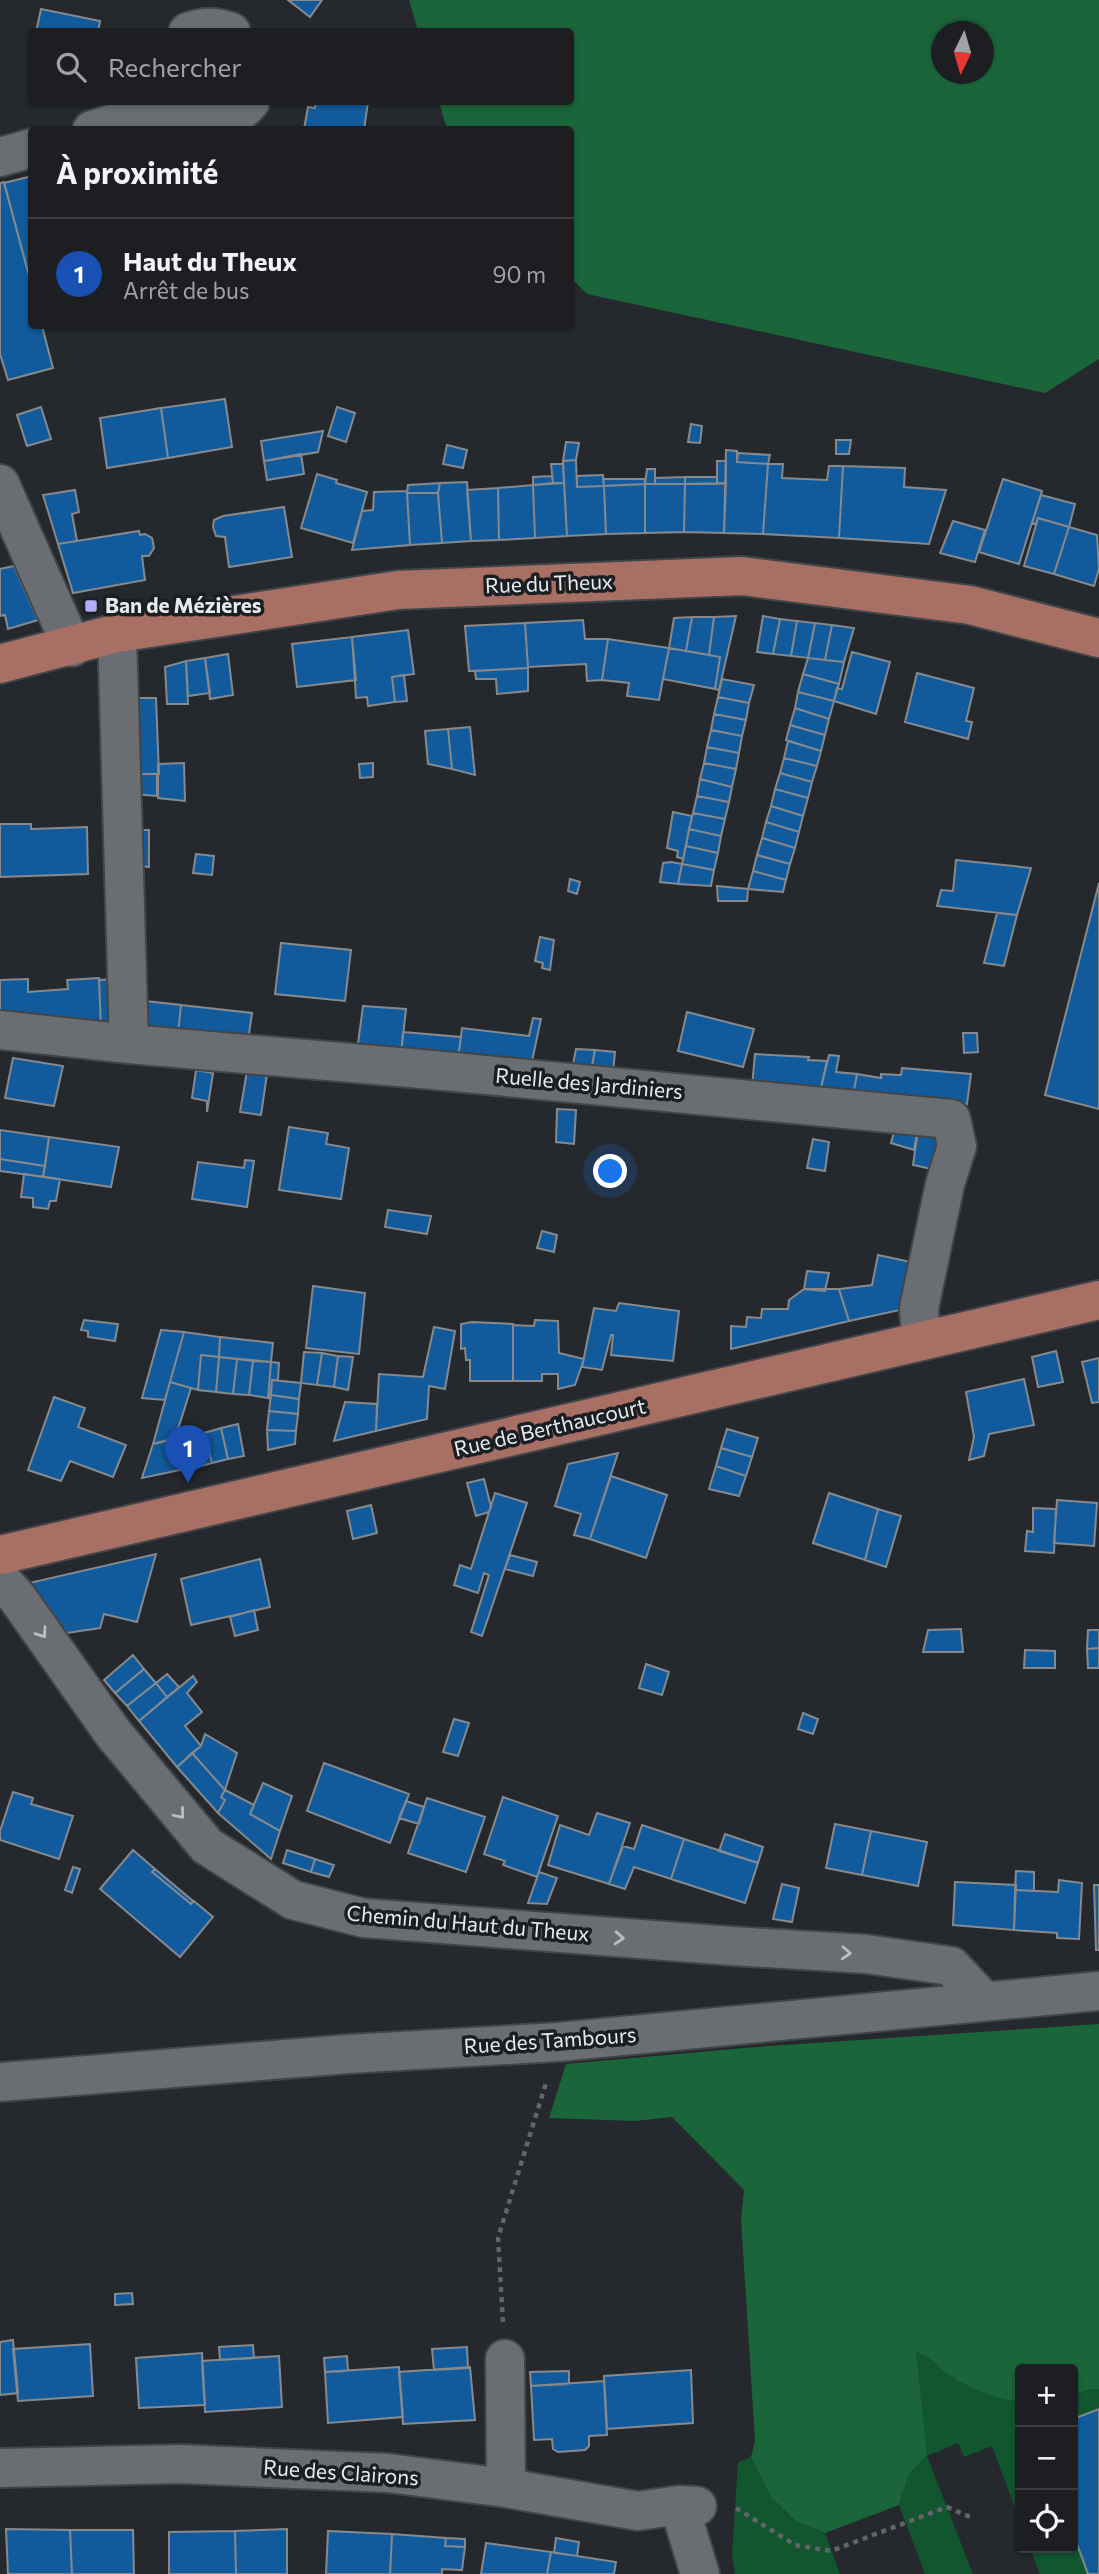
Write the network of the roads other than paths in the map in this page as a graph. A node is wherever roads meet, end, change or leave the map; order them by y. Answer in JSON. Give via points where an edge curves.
{"nodes":[{"id":1,"x":198,"y":28,"type":"edge"},
{"id":2,"x":220,"y":28,"type":"edge"},
{"id":3,"x":164,"y":105,"type":"edge"},
{"id":4,"x":172,"y":105,"type":"edge"},
{"id":5,"x":247,"y":105,"type":"edge"},
{"id":6,"x":104,"y":126,"type":"edge"},
{"id":7,"x":28,"y":149,"type":"edge"},
{"id":8,"x":0,"y":157,"type":"edge"},
{"id":9,"x":0,"y":484,"type":"edge"},
{"id":10,"x":117,"y":633,"type":"junction"},
{"id":11,"x":1099,"y":638,"type":"edge"},
{"id":12,"x":72,"y":647,"type":"junction"},
{"id":13,"x":0,"y":664,"type":"edge"},
{"id":14,"x":0,"y":1030,"type":"edge"},
{"id":15,"x":129,"y":1044,"type":"junction"},
{"id":16,"x":1099,"y":1300,"type":"edge"},
{"id":17,"x":921,"y":1341,"type":"junction"},
{"id":18,"x":0,"y":1555,"type":"edge"},
{"id":19,"x":0,"y":1579,"type":"edge"},
{"id":20,"x":1099,"y":1990,"type":"edge"},
{"id":21,"x":984,"y":2001,"type":"junction"},
{"id":22,"x":0,"y":2082,"type":"edge"},
{"id":23,"x":505,"y":2359,"type":"road end"},
{"id":24,"x":0,"y":2468,"type":"edge"},
{"id":25,"x":506,"y":2488,"type":"junction"},
{"id":26,"x":700,"y":2574,"type":"edge"}],
"edges":[{"from":1,"to":2,"type":"street"},
{"from":3,"to":6,"type":"street"},
{"from":4,"to":5,"type":"street","via":[[183,116],[212,123],[228,120]]},
{"from":7,"to":8,"type":"street"},
{"from":9,"to":12,"type":"street"},
{"from":10,"to":11,"type":"main road","name":"Rue du Theux","via":[[398,590],[743,576],[970,605]]},
{"from":10,"to":12,"type":"main road","name":"Rue du Theux"},
{"from":10,"to":15,"type":"street"},
{"from":12,"to":13,"type":"main road","name":"Rue du Theux"},
{"from":14,"to":15,"type":"street","name":"Ruelle des Jardiniers"},
{"from":15,"to":17,"type":"street","name":"Ruelle des Jardiniers","via":[[951,1119],[957,1146],[919,1308]]},
{"from":16,"to":17,"type":"main road","name":"Rue de Berthaucourt"},
{"from":17,"to":18,"type":"main road","name":"Rue de Berthaucourt"},
{"from":19,"to":21,"type":"street","name":"Chemin du Haut du Theux","one_way":true,"via":[[113,1733],[207,1846],[293,1900],[364,1918],[890,1957],[951,1966]]},
{"from":20,"to":21,"type":"street","name":"Rue des Tambours"},
{"from":21,"to":22,"type":"street","name":"Rue des Tambours","via":[[558,2042]]},
{"from":23,"to":25,"type":"street"},
{"from":24,"to":25,"type":"street","name":"Rue des Clairons","via":[[180,2464],[388,2473]]},
{"from":25,"to":26,"type":"street","name":"Rue des Clairons","via":[[638,2511],[688,2506]]}]}
